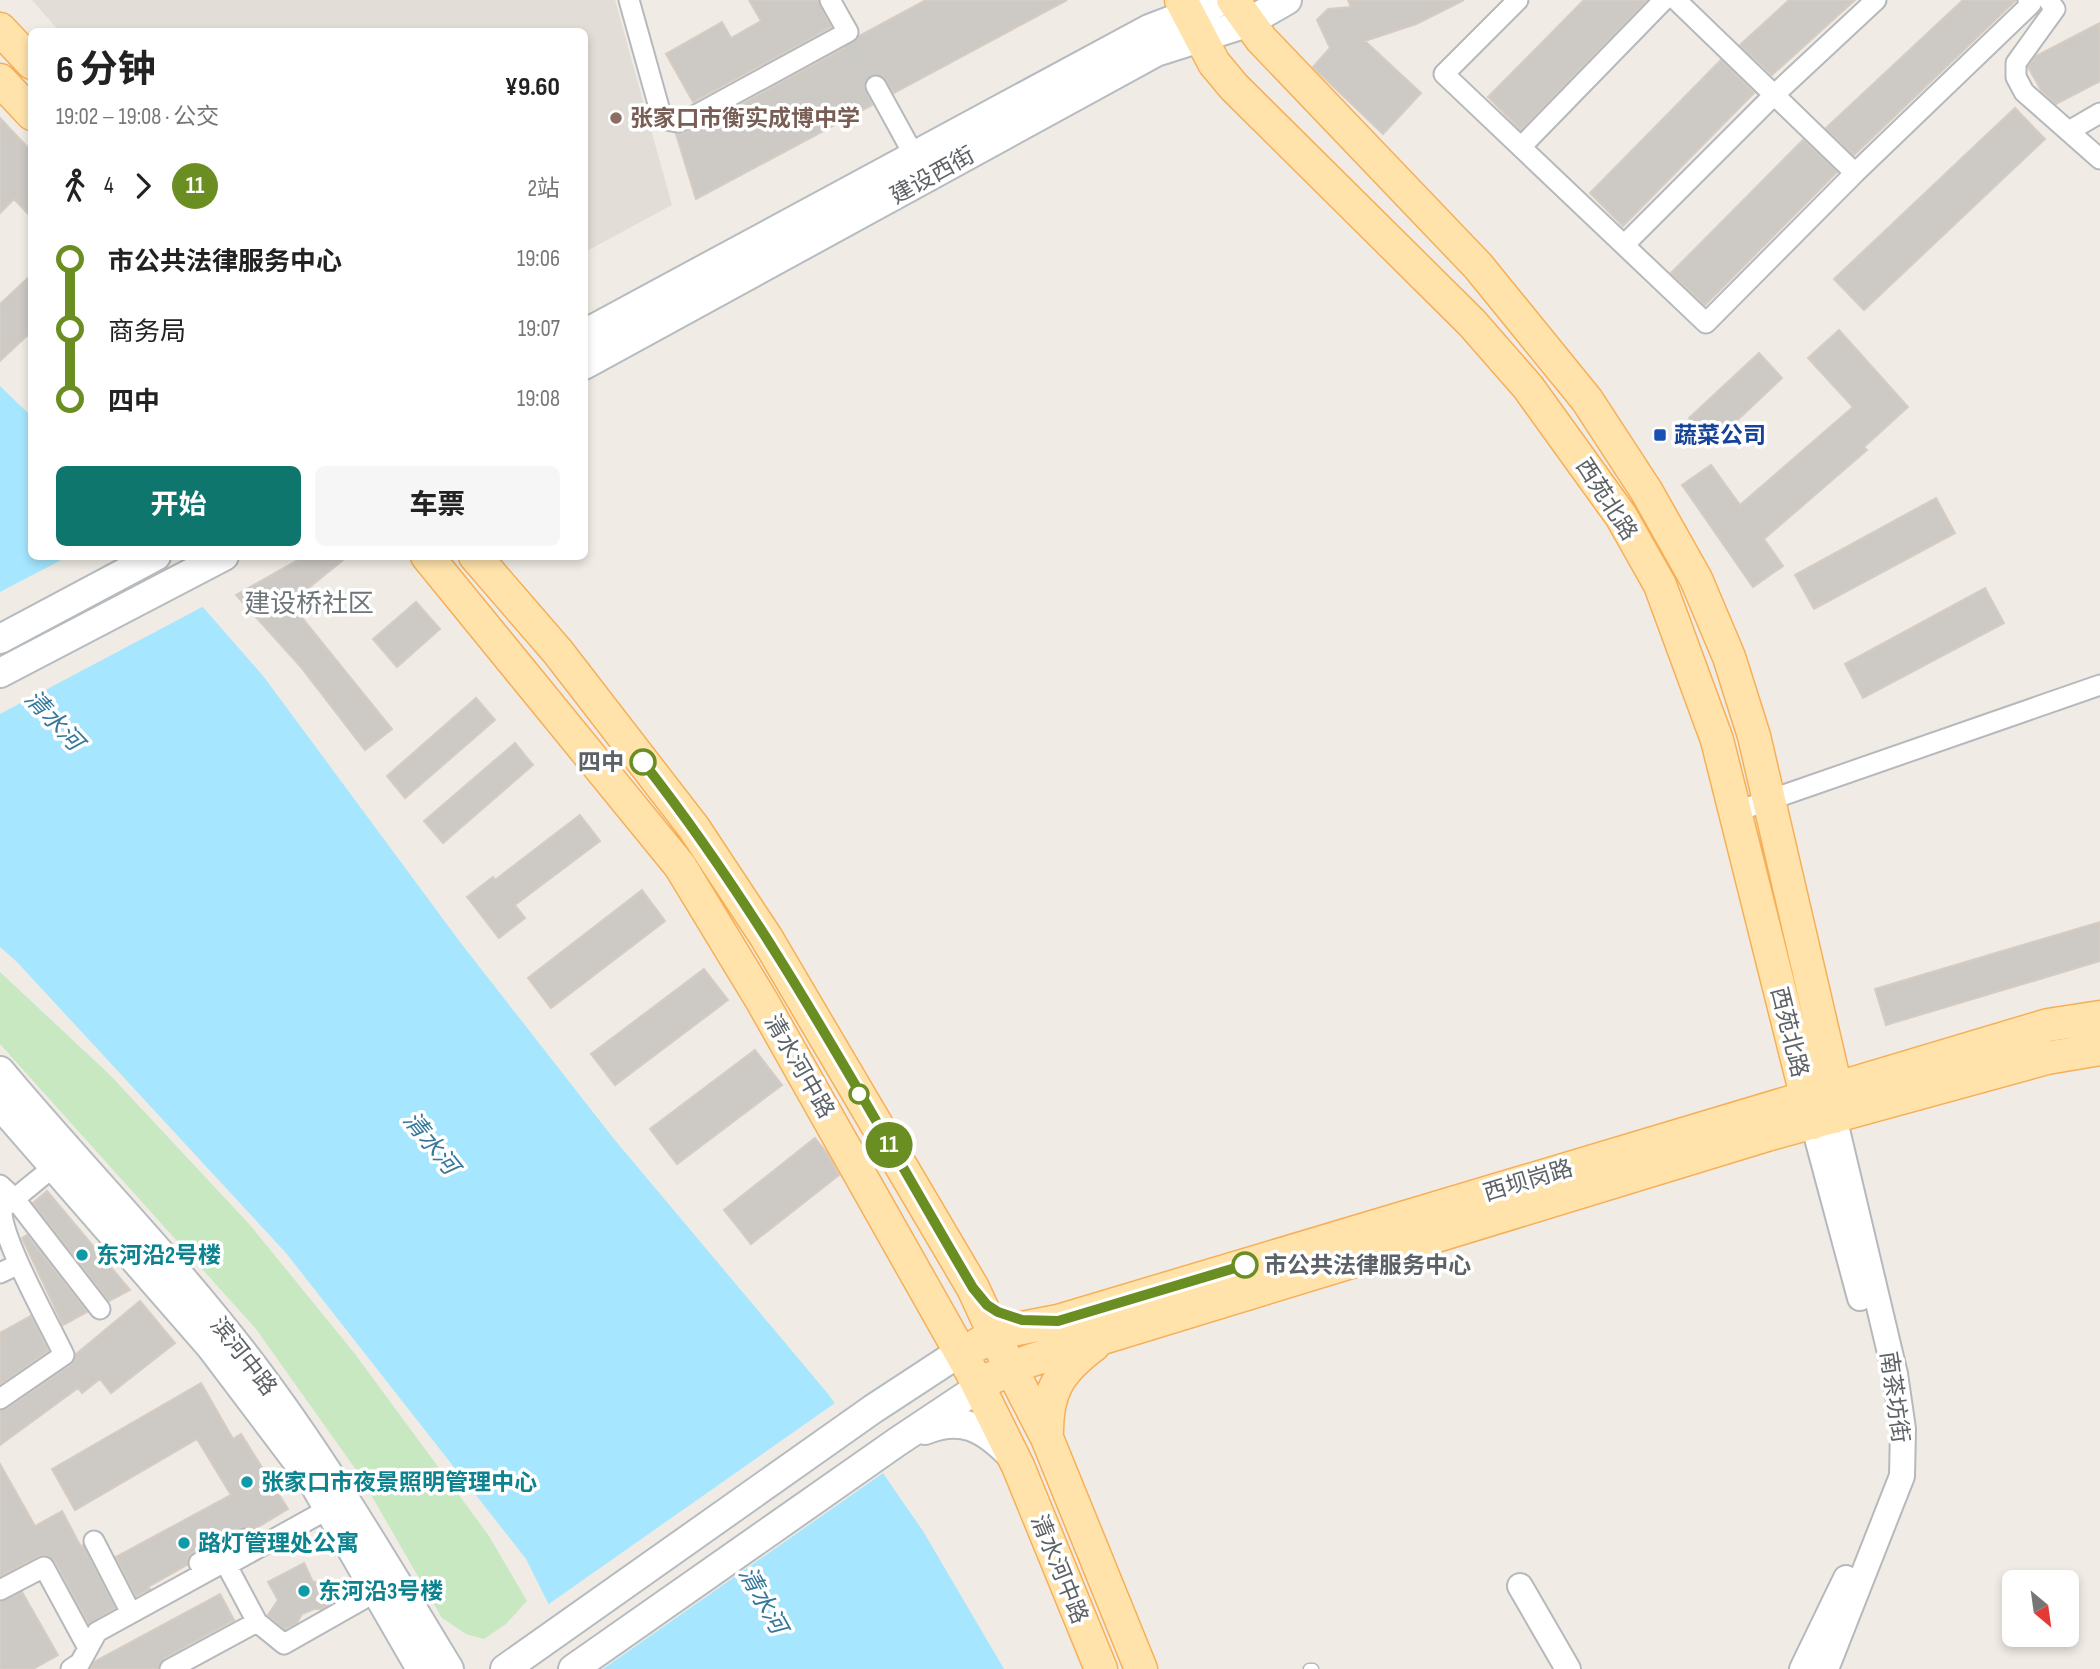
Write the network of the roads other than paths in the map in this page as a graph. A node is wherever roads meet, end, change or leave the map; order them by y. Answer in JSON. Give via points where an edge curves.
{"nodes":[{"id":1,"x":629,"y":0,"type":"edge"},
{"id":2,"x":1225,"y":0,"type":"edge"},
{"id":3,"x":1287,"y":0,"type":"edge"},
{"id":4,"x":1518,"y":0,"type":"edge"},
{"id":5,"x":1664,"y":0,"type":"edge"},
{"id":6,"x":1876,"y":0,"type":"edge"},
{"id":7,"x":2028,"y":0,"type":"edge"},
{"id":8,"x":834,"y":1,"type":"edge"},
{"id":9,"x":2057,"y":3,"type":"edge"},
{"id":10,"x":1690,"y":4,"type":"edge"},
{"id":11,"x":1240,"y":11,"type":"edge"},
{"id":12,"x":1190,"y":17,"type":"edge"},
{"id":13,"x":0,"y":29,"type":"edge"},
{"id":14,"x":28,"y":59,"type":"edge"},
{"id":15,"x":0,"y":80,"type":"edge"},
{"id":16,"x":876,"y":86,"type":"tunnel mouth"},
{"id":17,"x":1774,"y":95,"type":"junction"},
{"id":18,"x":28,"y":110,"type":"edge"},
{"id":19,"x":2100,"y":113,"type":"edge"},
{"id":20,"x":2069,"y":131,"type":"junction"},
{"id":21,"x":1521,"y":147,"type":"junction"},
{"id":22,"x":915,"y":157,"type":"junction"},
{"id":23,"x":2100,"y":159,"type":"edge"},
{"id":24,"x":1854,"y":173,"type":"junction"},
{"id":25,"x":1624,"y":245,"type":"junction"},
{"id":26,"x":588,"y":332,"type":"edge"},
{"id":27,"x":588,"y":363,"type":"edge"},
{"id":28,"x":148,"y":560,"type":"edge"},
{"id":29,"x":216,"y":560,"type":"edge"},
{"id":30,"x":430,"y":560,"type":"edge"},
{"id":31,"x":478,"y":560,"type":"edge"},
{"id":32,"x":0,"y":639,"type":"edge"},
{"id":33,"x":0,"y":673,"type":"edge"},
{"id":34,"x":2100,"y":685,"type":"edge"},
{"id":35,"x":1769,"y":800,"type":"junction"},
{"id":36,"x":1735,"y":812,"type":"junction"},
{"id":37,"x":2100,"y":1017,"type":"edge"},
{"id":38,"x":2100,"y":1049,"type":"edge"},
{"id":39,"x":0,"y":1071,"type":"edge"},
{"id":40,"x":0,"y":1105,"type":"edge"},
{"id":41,"x":1822,"y":1106,"type":"junction"},
{"id":42,"x":62,"y":1159,"type":"junction"},
{"id":43,"x":7,"y":1191,"type":"edge"},
{"id":44,"x":19,"y":1264,"type":"junction"},
{"id":45,"x":0,"y":1273,"type":"edge"},
{"id":46,"x":973,"y":1288,"type":"junction"},
{"id":47,"x":937,"y":1307,"type":"junction"},
{"id":48,"x":100,"y":1309,"type":"dead end"},
{"id":49,"x":1058,"y":1321,"type":"junction"},
{"id":50,"x":1106,"y":1336,"type":"junction"},
{"id":51,"x":987,"y":1361,"type":"junction"},
{"id":52,"x":923,"y":1376,"type":"junction"},
{"id":53,"x":0,"y":1399,"type":"edge"},
{"id":54,"x":1047,"y":1438,"type":"junction"},
{"id":55,"x":898,"y":1441,"type":"junction"},
{"id":56,"x":1013,"y":1457,"type":"junction"},
{"id":57,"x":337,"y":1504,"type":"junction"},
{"id":58,"x":244,"y":1539,"type":"dead end"},
{"id":59,"x":94,"y":1541,"type":"dead end"},
{"id":60,"x":226,"y":1564,"type":"junction"},
{"id":61,"x":386,"y":1586,"type":"junction"},
{"id":62,"x":1520,"y":1586,"type":"dead end"},
{"id":63,"x":0,"y":1590,"type":"edge"},
{"id":64,"x":160,"y":1597,"type":"junction"},
{"id":65,"x":131,"y":1613,"type":"junction"},
{"id":66,"x":257,"y":1622,"type":"junction"},
{"id":67,"x":88,"y":1648,"type":"junction"},
{"id":68,"x":71,"y":1669,"type":"edge"},
{"id":69,"x":170,"y":1669,"type":"edge"},
{"id":70,"x":421,"y":1669,"type":"edge"},
{"id":71,"x":449,"y":1669,"type":"edge"},
{"id":72,"x":505,"y":1669,"type":"edge"},
{"id":73,"x":572,"y":1669,"type":"edge"},
{"id":74,"x":1101,"y":1669,"type":"edge"},
{"id":75,"x":1141,"y":1669,"type":"edge"},
{"id":76,"x":1567,"y":1669,"type":"edge"},
{"id":77,"x":1802,"y":1669,"type":"edge"},
{"id":78,"x":1826,"y":1669,"type":"edge"}],
"edges":[{"from":1,"to":8,"type":"street","via":[[660,111],[666,120],[677,122],[850,36]]},
{"from":2,"to":12,"type":"main road","name":"建设西街"},
{"from":3,"to":11,"type":"main road","name":"建设西街"},
{"from":4,"to":21,"type":"street","via":[[1444,74]]},
{"from":5,"to":21,"type":"street"},
{"from":6,"to":17,"type":"street"},
{"from":7,"to":24,"type":"street","via":[[2031,4]]},
{"from":9,"to":20,"type":"street","via":[[2016,63],[2015,77],[2024,92]]},
{"from":10,"to":17,"type":"street"},
{"from":11,"to":12,"type":"main road","name":"建设西街"},
{"from":11,"to":35,"type":"main road","name":"西苑北路","via":[[1478,266],[1587,400],[1696,579],[1730,657]]},
{"from":12,"to":22,"type":"main road","name":"建设西街","via":[[1149,29]]},
{"from":12,"to":27,"type":"main road","name":"建设西街","via":[[1156,52]]},
{"from":12,"to":36,"type":"main road","name":"西苑北路","via":[[1214,64],[1234,87],[1472,323],[1528,387],[1621,516],[1660,585],[1684,647],[1717,740]]},
{"from":13,"to":14,"type":"main road"},
{"from":15,"to":18,"type":"main road"},
{"from":16,"to":22,"type":"street"},
{"from":17,"to":24,"type":"street"},
{"from":17,"to":25,"type":"street"},
{"from":19,"to":20,"type":"street"},
{"from":20,"to":23,"type":"street"},
{"from":21,"to":25,"type":"street"},
{"from":22,"to":26,"type":"main road","name":"建设西街"},
{"from":24,"to":25,"type":"street","via":[[1706,323]]},
{"from":28,"to":32,"type":"main road"},
{"from":29,"to":33,"type":"main road"},
{"from":30,"to":47,"type":"main road","name":"清水河中路","via":[[680,866]]},
{"from":31,"to":46,"type":"main road","name":"清水河中路","via":[[558,652],[694,828],[766,937]]},
{"from":34,"to":35,"type":"street"},
{"from":35,"to":36,"type":"street"},
{"from":35,"to":41,"type":"main road","name":"西苑北路"},
{"from":36,"to":41,"type":"main road","name":"西苑北路"},
{"from":37,"to":41,"type":"main road","name":"西坝岗路","via":[[2048,1026]]},
{"from":38,"to":41,"type":"main road","name":"西坝岗路"},
{"from":39,"to":42,"type":"main road","name":"滨河中路"},
{"from":40,"to":42,"type":"main road","name":"滨河中路"},
{"from":41,"to":49,"type":"main road","name":"西坝岗路"},
{"from":41,"to":50,"type":"main road","name":"西坝岗路"},
{"from":41,"to":77,"type":"street","name":"南茶坊街","via":[[1890,1433],[1887,1472],[1858,1551]]},
{"from":41,"to":78,"type":"street","name":"南茶坊街","via":[[1895,1374],[1903,1429],[1902,1476]]},
{"from":42,"to":43,"type":"street"},
{"from":42,"to":57,"type":"main road","name":"滨河中路","via":[[313,1482]]},
{"from":43,"to":44,"type":"street","via":[[0,1217]]},
{"from":43,"to":48,"type":"street"},
{"from":44,"to":45,"type":"street"},
{"from":44,"to":53,"type":"street","via":[[64,1354]]},
{"from":46,"to":49,"type":"main road","via":[[998,1312],[1022,1320]]},
{"from":46,"to":51,"type":"main road","name":"清水河中路"},
{"from":47,"to":51,"type":"main road","name":"清水河中路"},
{"from":47,"to":52,"type":"main road","via":[[940,1343]]},
{"from":49,"to":51,"type":"main road","name":"西坝岗路"},
{"from":50,"to":51,"type":"main road","name":"西坝岗路"},
{"from":50,"to":54,"type":"main road","via":[[1056,1382],[1047,1415]]},
{"from":51,"to":52,"type":"main road"},
{"from":51,"to":54,"type":"main road","name":"清水河中路"},
{"from":51,"to":55,"type":"main road"},
{"from":51,"to":56,"type":"main road","name":"清水河中路"},
{"from":52,"to":72,"type":"main road"},
{"from":54,"to":75,"type":"main road","name":"清水河中路"},
{"from":55,"to":56,"type":"main road","via":[[940,1424],[960,1423],[981,1430]]},
{"from":55,"to":73,"type":"main road"},
{"from":56,"to":74,"type":"main road","name":"清水河中路"},
{"from":57,"to":60,"type":"street"},
{"from":57,"to":61,"type":"main road","name":"滨河中路"},
{"from":58,"to":64,"type":"street","via":[[155,1587]]},
{"from":59,"to":65,"type":"street"},
{"from":60,"to":64,"type":"street"},
{"from":60,"to":66,"type":"street"},
{"from":61,"to":66,"type":"street","via":[[284,1644]]},
{"from":61,"to":70,"type":"main road","name":"滨河中路"},
{"from":61,"to":71,"type":"main road","name":"滨河中路"},
{"from":62,"to":76,"type":"street"},
{"from":63,"to":67,"type":"street","via":[[44,1567]]},
{"from":64,"to":65,"type":"street"},
{"from":65,"to":67,"type":"street","via":[[97,1632]]},
{"from":66,"to":69,"type":"street"},
{"from":67,"to":68,"type":"street"}]}
